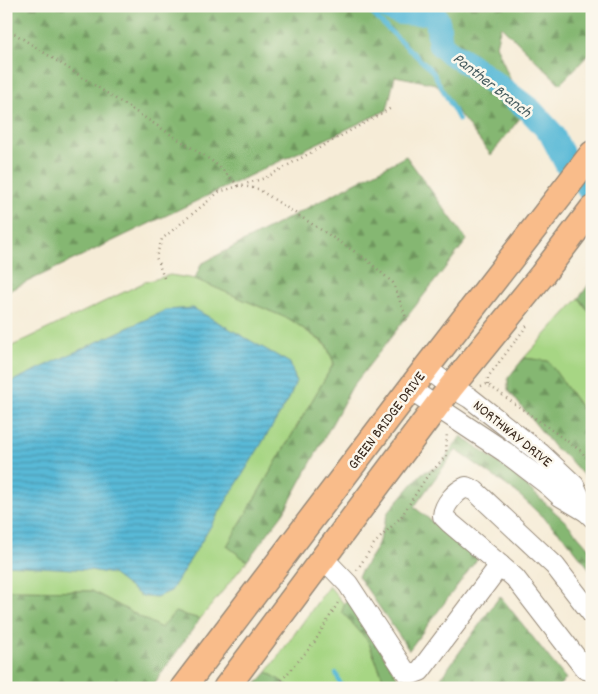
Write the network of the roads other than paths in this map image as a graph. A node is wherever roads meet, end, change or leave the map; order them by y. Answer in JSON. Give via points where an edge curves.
{"nodes":[{"id":1,"x":592,"y":154,"type":"edge"},
{"id":2,"x":592,"y":209,"type":"edge"},
{"id":3,"x":426,"y":368,"type":"junction"},
{"id":4,"x":410,"y":389,"type":"junction"},
{"id":5,"x":453,"y":402,"type":"junction"},
{"id":6,"x":590,"y":515,"type":"edge"},
{"id":7,"x":323,"y":558,"type":"junction"},
{"id":8,"x":500,"y":565,"type":"junction"},
{"id":9,"x":592,"y":614,"type":"edge"},
{"id":10,"x":592,"y":671,"type":"edge"},
{"id":11,"x":183,"y":688,"type":"edge"},
{"id":12,"x":226,"y":688,"type":"edge"}],
"edges":[{"from":1,"to":3,"type":"main road","name":"GREEN BRIDGE DRIVE"},
{"from":2,"to":5,"type":"main road"},
{"from":3,"to":4,"type":"main road","name":"GREEN BRIDGE DRIVE"},
{"from":3,"to":5,"type":"street","name":"NORTHWAY DRIVE"},
{"from":4,"to":5,"type":"street","name":"NORTHWAY DRIVE"},
{"from":4,"to":11,"type":"main road","name":"GREEN BRIDGE DRIVE"},
{"from":5,"to":6,"type":"street","name":"NORTHWAY DRIVE","via":[[540,453],[574,485]]},
{"from":5,"to":7,"type":"main road"},
{"from":7,"to":8,"type":"street","via":[[348,584],[405,671],[412,674],[420,671]]},
{"from":7,"to":12,"type":"main road"},
{"from":8,"to":9,"type":"street","via":[[443,516],[459,490],[466,487],[475,491],[528,539],[555,566]]},
{"from":8,"to":10,"type":"street","via":[[516,578],[585,670]]}]}
